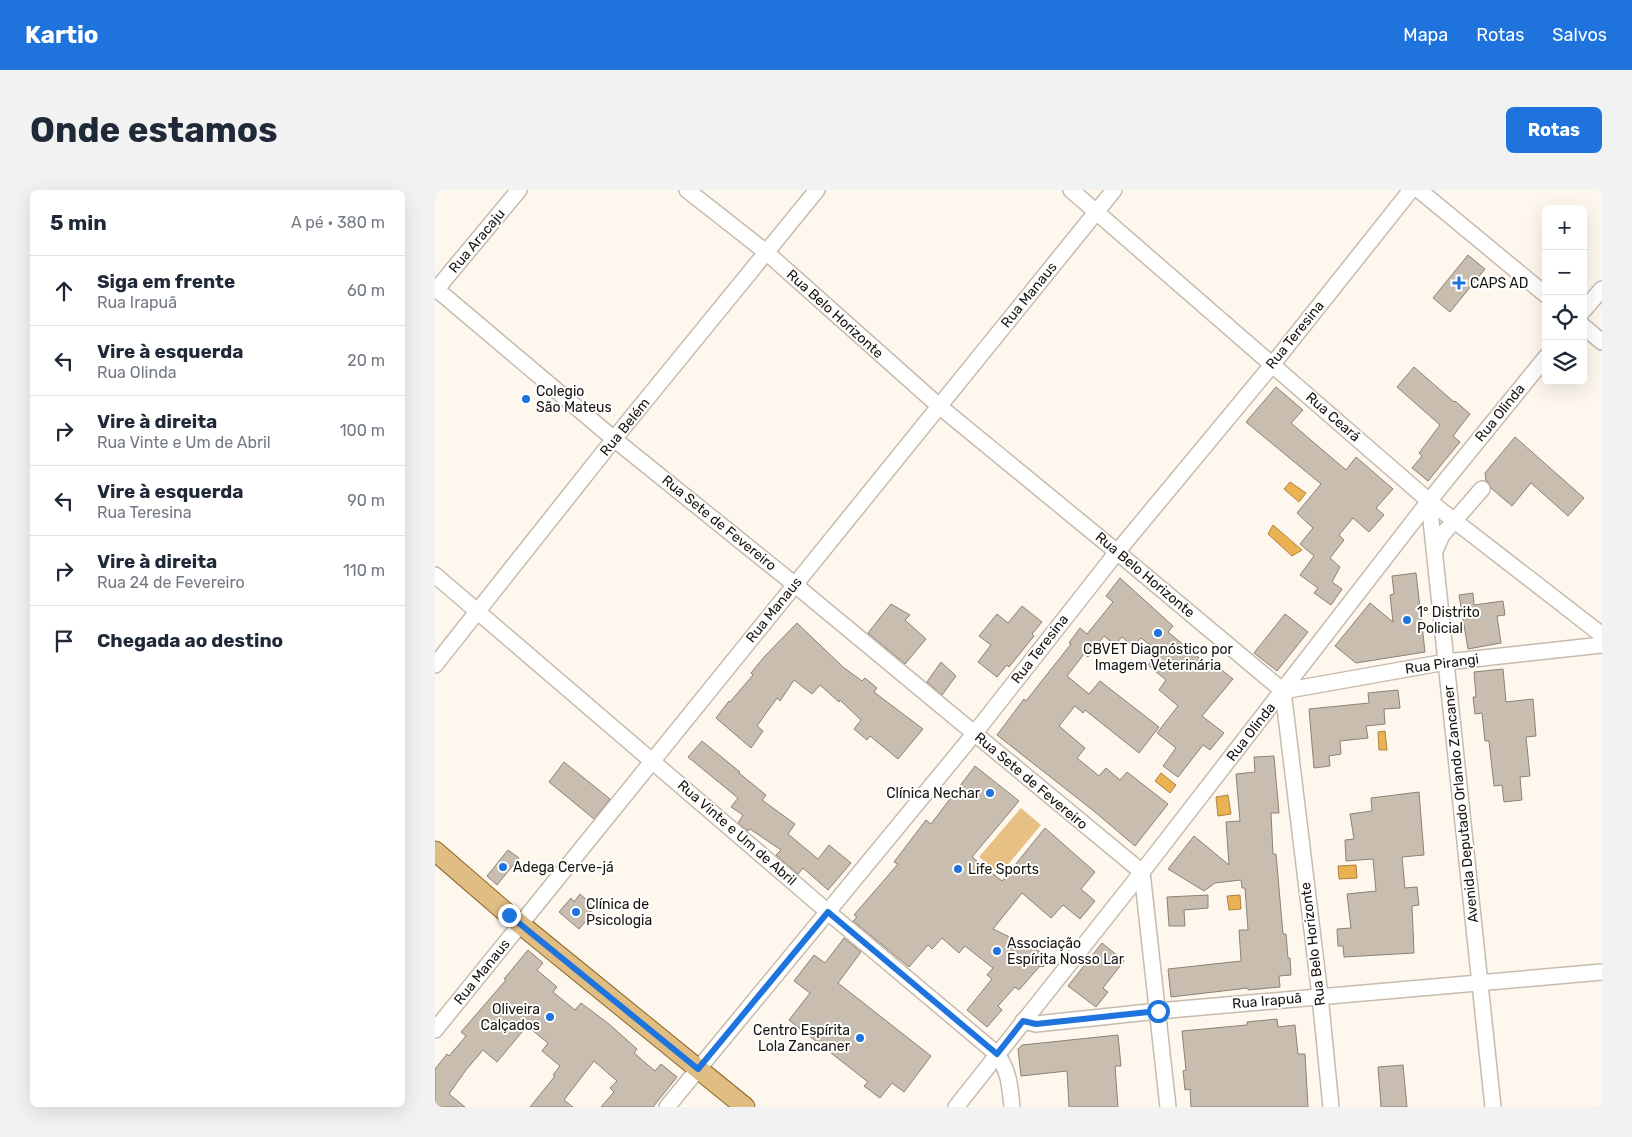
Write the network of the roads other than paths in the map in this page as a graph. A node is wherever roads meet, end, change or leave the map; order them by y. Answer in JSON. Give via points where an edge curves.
{"nodes":[{"id":1,"x":519,"y":190,"type":"edge"},
{"id":2,"x":687,"y":190,"type":"edge"},
{"id":3,"x":817,"y":190,"type":"edge"},
{"id":4,"x":1071,"y":190,"type":"edge"},
{"id":5,"x":1114,"y":190,"type":"edge"},
{"id":6,"x":1411,"y":190,"type":"edge"},
{"id":7,"x":1419,"y":190,"type":"edge"},
{"id":8,"x":1097,"y":212,"type":"junction"},
{"id":9,"x":766,"y":252,"type":"junction"},
{"id":10,"x":1602,"y":289,"type":"edge"},
{"id":11,"x":435,"y":290,"type":"edge"},
{"id":12,"x":1542,"y":292,"type":"edge"},
{"id":13,"x":1587,"y":306,"type":"edge"},
{"id":14,"x":1587,"y":329,"type":"edge"},
{"id":15,"x":1602,"y":342,"type":"edge"},
{"id":16,"x":1542,"y":362,"type":"edge"},
{"id":17,"x":1272,"y":364,"type":"junction"},
{"id":18,"x":939,"y":406,"type":"junction"},
{"id":19,"x":614,"y":439,"type":"junction"},
{"id":20,"x":1482,"y":489,"type":"dead end"},
{"id":21,"x":1429,"y":501,"type":"junction"},
{"id":22,"x":1455,"y":521,"type":"junction"},
{"id":23,"x":1117,"y":552,"type":"junction"},
{"id":24,"x":1435,"y":552,"type":"junction"},
{"id":25,"x":435,"y":574,"type":"edge"},
{"id":26,"x":795,"y":584,"type":"junction"},
{"id":27,"x":478,"y":610,"type":"junction"},
{"id":28,"x":1602,"y":635,"type":"edge"},
{"id":29,"x":1602,"y":645,"type":"edge"},
{"id":30,"x":1447,"y":662,"type":"junction"},
{"id":31,"x":435,"y":665,"type":"edge"},
{"id":32,"x":1283,"y":690,"type":"junction"},
{"id":33,"x":974,"y":734,"type":"junction"},
{"id":34,"x":653,"y":762,"type":"junction"},
{"id":35,"x":435,"y":851,"type":"edge"},
{"id":36,"x":1142,"y":872,"type":"junction"},
{"id":37,"x":828,"y":912,"type":"junction"},
{"id":38,"x":521,"y":924,"type":"junction"},
{"id":39,"x":1602,"y":972,"type":"edge"},
{"id":40,"x":1479,"y":982,"type":"junction"},
{"id":41,"x":1320,"y":996,"type":"junction"},
{"id":42,"x":1158,"y":1011,"type":"junction"},
{"id":43,"x":1023,"y":1021,"type":"junction"},
{"id":44,"x":435,"y":1030,"type":"edge"},
{"id":45,"x":997,"y":1054,"type":"junction"},
{"id":46,"x":698,"y":1069,"type":"junction"},
{"id":47,"x":667,"y":1107,"type":"edge"},
{"id":48,"x":745,"y":1107,"type":"edge"},
{"id":49,"x":956,"y":1107,"type":"edge"},
{"id":50,"x":1012,"y":1107,"type":"edge"},
{"id":51,"x":1168,"y":1107,"type":"edge"},
{"id":52,"x":1331,"y":1107,"type":"edge"},
{"id":53,"x":1493,"y":1107,"type":"edge"}],
"edges":[{"from":1,"to":11,"type":"street","name":"Rua Aracaju"},
{"from":2,"to":9,"type":"street","name":"Rua Belo Horizonte"},
{"from":3,"to":9,"type":"street","name":"Rua Belém"},
{"from":4,"to":8,"type":"street","name":"Rua Ceará"},
{"from":5,"to":8,"type":"street","name":"Rua Manaus"},
{"from":6,"to":17,"type":"street","name":"Rua Teresina"},
{"from":7,"to":12,"type":"street"},
{"from":8,"to":17,"type":"street","name":"Rua Ceará"},
{"from":8,"to":18,"type":"street","name":"Rua Manaus"},
{"from":9,"to":18,"type":"street","name":"Rua Belo Horizonte"},
{"from":9,"to":19,"type":"street","name":"Rua Belém"},
{"from":10,"to":13,"type":"street"},
{"from":11,"to":19,"type":"street","name":"Rua Sete de Fevereiro"},
{"from":14,"to":15,"type":"street"},
{"from":16,"to":21,"type":"street","name":"Rua Olinda"},
{"from":17,"to":21,"type":"street","name":"Rua Ceará"},
{"from":17,"to":23,"type":"street","name":"Rua Teresina"},
{"from":18,"to":23,"type":"street","name":"Rua Belo Horizonte"},
{"from":18,"to":26,"type":"street","name":"Rua Manaus"},
{"from":19,"to":26,"type":"street","name":"Rua Sete de Fevereiro"},
{"from":19,"to":27,"type":"street","name":"Rua Belém"},
{"from":20,"to":22,"type":"street"},
{"from":21,"to":22,"type":"street","name":"Rua Ceará"},
{"from":21,"to":24,"type":"street","name":"Avenida Deputado Orlando Zancaner"},
{"from":21,"to":32,"type":"street","name":"Rua Olinda"},
{"from":22,"to":24,"type":"street"},
{"from":22,"to":28,"type":"street","name":"Rua Ceará"},
{"from":23,"to":32,"type":"street","name":"Rua Belo Horizonte"},
{"from":23,"to":33,"type":"street","name":"Rua Teresina"},
{"from":24,"to":30,"type":"street","name":"Avenida Deputado Orlando Zancaner"},
{"from":25,"to":27,"type":"street","name":"Rua Vinte e Um de Abril"},
{"from":26,"to":33,"type":"street","name":"Rua Sete de Fevereiro"},
{"from":26,"to":34,"type":"street","name":"Rua Manaus"},
{"from":27,"to":31,"type":"street","name":"Rua Belém"},
{"from":27,"to":34,"type":"street","name":"Rua Vinte e Um de Abril"},
{"from":29,"to":30,"type":"street","name":"Rua Pirangi"},
{"from":30,"to":32,"type":"street","name":"Rua Pirangi"},
{"from":30,"to":40,"type":"street","name":"Avenida Deputado Orlando Zancaner"},
{"from":32,"to":36,"type":"street","name":"Rua Olinda"},
{"from":32,"to":41,"type":"street","name":"Rua Belo Horizonte"},
{"from":33,"to":36,"type":"street","name":"Rua Sete de Fevereiro"},
{"from":33,"to":37,"type":"street","name":"Rua Teresina"},
{"from":34,"to":37,"type":"street","name":"Rua Vinte e Um de Abril"},
{"from":34,"to":38,"type":"street","name":"Rua Manaus"},
{"from":35,"to":38,"type":"main road"},
{"from":36,"to":42,"type":"street"},
{"from":36,"to":43,"type":"street","name":"Rua Olinda"},
{"from":37,"to":45,"type":"street","name":"Rua Vinte e Um de Abril"},
{"from":37,"to":46,"type":"street","name":"Rua Teresina"},
{"from":38,"to":44,"type":"street","name":"Rua Manaus"},
{"from":38,"to":46,"type":"main road"},
{"from":39,"to":40,"type":"street","name":"Rua Irapuã"},
{"from":40,"to":41,"type":"street","name":"Rua Irapuã"},
{"from":40,"to":53,"type":"street","name":"Avenida Deputado Orlando Zancaner"},
{"from":41,"to":42,"type":"street","name":"Rua Irapuã"},
{"from":41,"to":52,"type":"street","name":"Rua Belo Horizonte"},
{"from":42,"to":43,"type":"street","name":"Rua Irapuã","via":[[1036,1024]]},
{"from":42,"to":51,"type":"street"},
{"from":43,"to":45,"type":"street","name":"Rua Olinda"},
{"from":45,"to":49,"type":"street","name":"Rua Olinda"},
{"from":45,"to":50,"type":"street","name":"Rua Vinte e Um de Abril","via":[[1005,1065]]},
{"from":46,"to":47,"type":"street","name":"Rua Teresina"},
{"from":46,"to":48,"type":"main road"}]}
